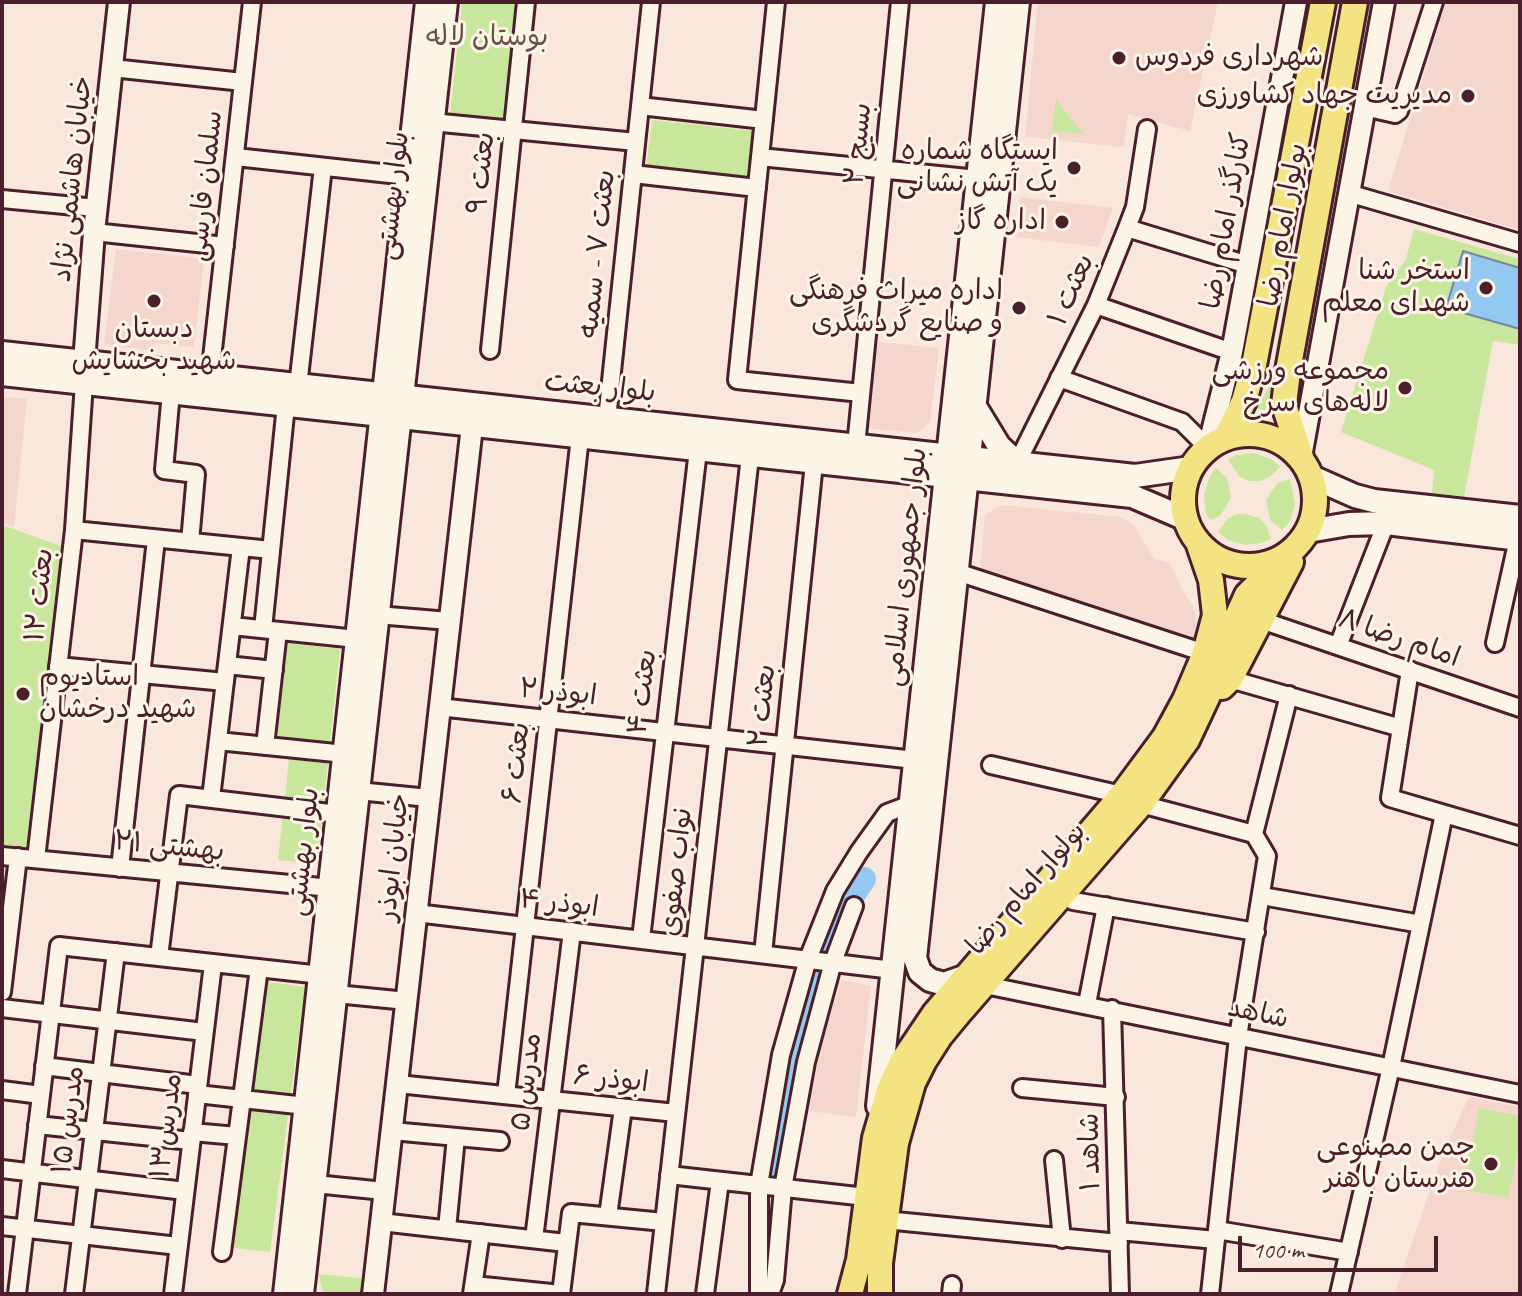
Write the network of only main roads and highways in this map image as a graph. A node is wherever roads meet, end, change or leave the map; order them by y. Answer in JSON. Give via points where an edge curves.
{"nodes":[{"id":1,"x":427,"y":2,"type":"edge"},
{"id":2,"x":446,"y":2,"type":"edge"},
{"id":3,"x":997,"y":2,"type":"edge"},
{"id":4,"x":1018,"y":2,"type":"edge"},
{"id":5,"x":1323,"y":2,"type":"edge"},
{"id":6,"x":1355,"y":2,"type":"edge"},
{"id":7,"x":2,"y":353,"type":"edge"},
{"id":8,"x":84,"y":373,"type":"junction"},
{"id":9,"x":2,"y":374,"type":"edge"},
{"id":10,"x":292,"y":395,"type":"junction"},
{"id":11,"x":974,"y":405,"type":"junction"},
{"id":12,"x":392,"y":406,"type":"junction"},
{"id":13,"x":1217,"y":443,"type":"junction"},
{"id":14,"x":1017,"y":463,"type":"junction"},
{"id":15,"x":1306,"y":467,"type":"junction"},
{"id":16,"x":957,"y":468,"type":"junction"},
{"id":17,"x":1191,"y":468,"type":"junction"},
{"id":18,"x":1186,"y":519,"type":"junction"},
{"id":19,"x":1519,"y":532,"type":"edge"},
{"id":20,"x":1301,"y":540,"type":"junction"},
{"id":21,"x":1198,"y":542,"type":"junction"},
{"id":22,"x":1206,"y":702,"type":"junction"},
{"id":23,"x":1132,"y":799,"type":"junction"},
{"id":24,"x":921,"y":804,"type":"junction"},
{"id":25,"x":976,"y":980,"type":"junction"},
{"id":26,"x":875,"y":1138,"type":"junction"},
{"id":27,"x":297,"y":1263,"type":"junction"},
{"id":28,"x":299,"y":1293,"type":"edge"},
{"id":29,"x":850,"y":1294,"type":"edge"},
{"id":30,"x":880,"y":1294,"type":"edge"}],
"edges":[{"from":1,"to":12,"type":"main road","name":"بلوار بهشتی"},
{"from":2,"to":12,"type":"main road","name":"بلوار بهشتی"},
{"from":3,"to":16,"type":"main road","name":"بلوار جمهوری اسلامی"},
{"from":4,"to":11,"type":"main road","name":"بلوار جمهوری اسلامی"},
{"from":5,"to":13,"type":"main road","name":"بولوار امام رضا","via":[[1254,365],[1244,401]]},
{"from":6,"to":15,"type":"main road","name":"بولوار امام رضا","via":[[1284,405]]},
{"from":7,"to":8,"type":"main road","name":"بلوار بعثت"},
{"from":8,"to":9,"type":"main road","name":"بلوار بعثت"},
{"from":8,"to":10,"type":"main road","name":"بلوار بعثت","via":[[171,392]]},
{"from":8,"to":10,"type":"main road","name":"بلوار بعثت","via":[[210,376]]},
{"from":10,"to":12,"type":"main road","name":"بلوار بعثت"},
{"from":11,"to":14,"type":"main road","via":[[999,446]]},
{"from":11,"to":16,"type":"main road","name":"بلوار جمهوری اسلامی"},
{"from":12,"to":16,"type":"main road","name":"بلوار بعثت","via":[[607,419],[856,446]]},
{"from":12,"to":16,"type":"main road","name":"بلوار بعثت","via":[[472,426],[814,463]]},
{"from":12,"to":27,"type":"main road","name":"بلوار بهشتی","via":[[357,639],[306,1106]]},
{"from":12,"to":27,"type":"main road","name":"بلوار بهشتی","via":[[377,615],[315,1184]]},
{"from":13,"to":15,"type":"main road","via":[[1246,433],[1267,435],[1285,444]]},
{"from":13,"to":17,"type":"main road"},
{"from":14,"to":16,"type":"main road","name":"بلوار بعثت"},
{"from":14,"to":17,"type":"main road","name":"بلوار بعثت","via":[[1135,476]]},
{"from":15,"to":19,"type":"main road","via":[[1355,496]]},
{"from":15,"to":20,"type":"main road","via":[[1315,504]]},
{"from":16,"to":18,"type":"main road","name":"بلوار بعثت","via":[[1132,496]]},
{"from":16,"to":24,"type":"main road","name":"بلوار جمهوری اسلامی","via":[[957,572]]},
{"from":16,"to":24,"type":"main road","name":"بلوار جمهوری اسلامی","via":[[915,760]]},
{"from":17,"to":18,"type":"main road","via":[[1183,502]]},
{"from":18,"to":21,"type":"main road"},
{"from":19,"to":20,"type":"main road","via":[[1349,524]]},
{"from":20,"to":21,"type":"main road","via":[[1273,562],[1253,566],[1213,556]]},
{"from":20,"to":22,"type":"main road","via":[[1230,679]]},
{"from":20,"to":22,"type":"main road","name":"بولوار امام رضا","via":[[1247,595]]},
{"from":21,"to":23,"type":"main road","name":"بولوار امام رضا","via":[[1211,580],[1215,615],[1185,700]]},
{"from":22,"to":23,"type":"main road","name":"بولوار امام رضا","via":[[1187,740]]},
{"from":23,"to":25,"type":"main road","name":"بولوار امام رضا"},
{"from":24,"to":25,"type":"main road","name":"بلوار جمهوری اسلامی","via":[[915,958],[930,980]]},
{"from":24,"to":26,"type":"main road","name":"بلوار جمهوری اسلامی","via":[[893,970]]},
{"from":25,"to":26,"type":"main road","name":"بولوار امام رضا","via":[[935,1013],[902,1062]]},
{"from":25,"to":30,"type":"main road","name":"بولوار امام رضا","via":[[913,1083],[896,1143]]},
{"from":26,"to":29,"type":"main road","name":"بولوار امام رضا"},
{"from":27,"to":28,"type":"main road","name":"بلوار بهشتی"}]}
